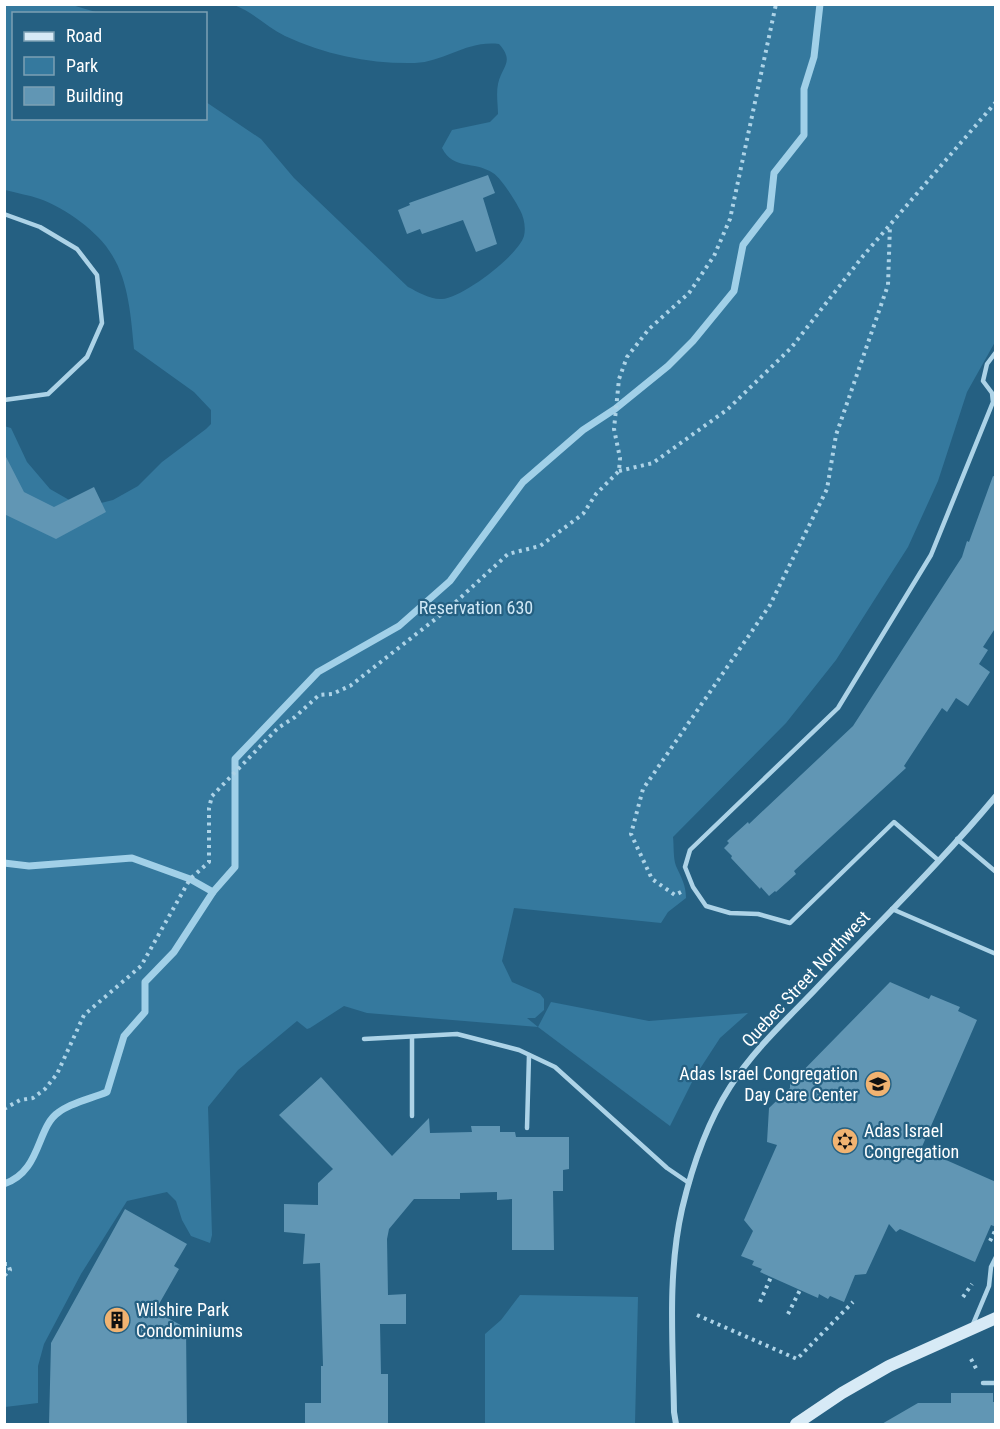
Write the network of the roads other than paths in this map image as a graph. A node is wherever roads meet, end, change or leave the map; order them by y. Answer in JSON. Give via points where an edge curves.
{"nodes":[{"id":1,"x":4,"y":214,"type":"edge"},
{"id":2,"x":996,"y":352,"type":"edge"},
{"id":3,"x":4,"y":400,"type":"edge"},
{"id":4,"x":996,"y":796,"type":"edge"},
{"id":5,"x":957,"y":839,"type":"junction"},
{"id":6,"x":938,"y":860,"type":"junction"},
{"id":7,"x":996,"y":872,"type":"edge"},
{"id":8,"x":892,"y":909,"type":"junction"},
{"id":9,"x":996,"y":954,"type":"edge"},
{"id":10,"x":412,"y":1037,"type":"junction"},
{"id":11,"x":364,"y":1039,"type":"dead end"},
{"id":12,"x":530,"y":1055,"type":"junction"},
{"id":13,"x":412,"y":1116,"type":"dead end"},
{"id":14,"x":527,"y":1128,"type":"dead end"},
{"id":15,"x":689,"y":1183,"type":"junction"},
{"id":16,"x":996,"y":1257,"type":"edge"},
{"id":17,"x":996,"y":1318,"type":"edge"},
{"id":18,"x":970,"y":1330,"type":"junction"},
{"id":19,"x":983,"y":1383,"type":"dead end"},
{"id":20,"x":996,"y":1383,"type":"edge"},
{"id":21,"x":676,"y":1425,"type":"edge"},
{"id":22,"x":796,"y":1425,"type":"edge"}],
"edges":[{"from":1,"to":3,"type":"lane","via":[[40,227],[77,249],[97,275],[102,323],[87,357],[48,394]]},
{"from":2,"to":6,"type":"lane","via":[[987,364],[983,381],[993,402],[931,555],[838,708],[690,850],[685,867],[706,906],[790,922],[894,822]]},
{"from":4,"to":5,"type":"street","name":"Quebec Street Northwest"},
{"from":5,"to":6,"type":"street","name":"Quebec Street Northwest"},
{"from":5,"to":7,"type":"lane"},
{"from":6,"to":8,"type":"street","name":"Quebec Street Northwest"},
{"from":8,"to":9,"type":"lane"},
{"from":8,"to":15,"type":"street","name":"Quebec Street Northwest","via":[[766,1040],[738,1075],[711,1122]]},
{"from":10,"to":11,"type":"lane"},
{"from":10,"to":12,"type":"lane","via":[[457,1034]]},
{"from":10,"to":13,"type":"lane"},
{"from":12,"to":14,"type":"lane"},
{"from":12,"to":15,"type":"lane","via":[[555,1067],[667,1168]]},
{"from":15,"to":21,"type":"street","name":"Quebec Street Northwest","via":[[675,1249]]},
{"from":16,"to":18,"type":"lane","via":[[990,1286]]},
{"from":17,"to":18,"type":"main road"},
{"from":18,"to":22,"type":"main road","via":[[874,1374]]},
{"from":19,"to":20,"type":"lane"}]}
